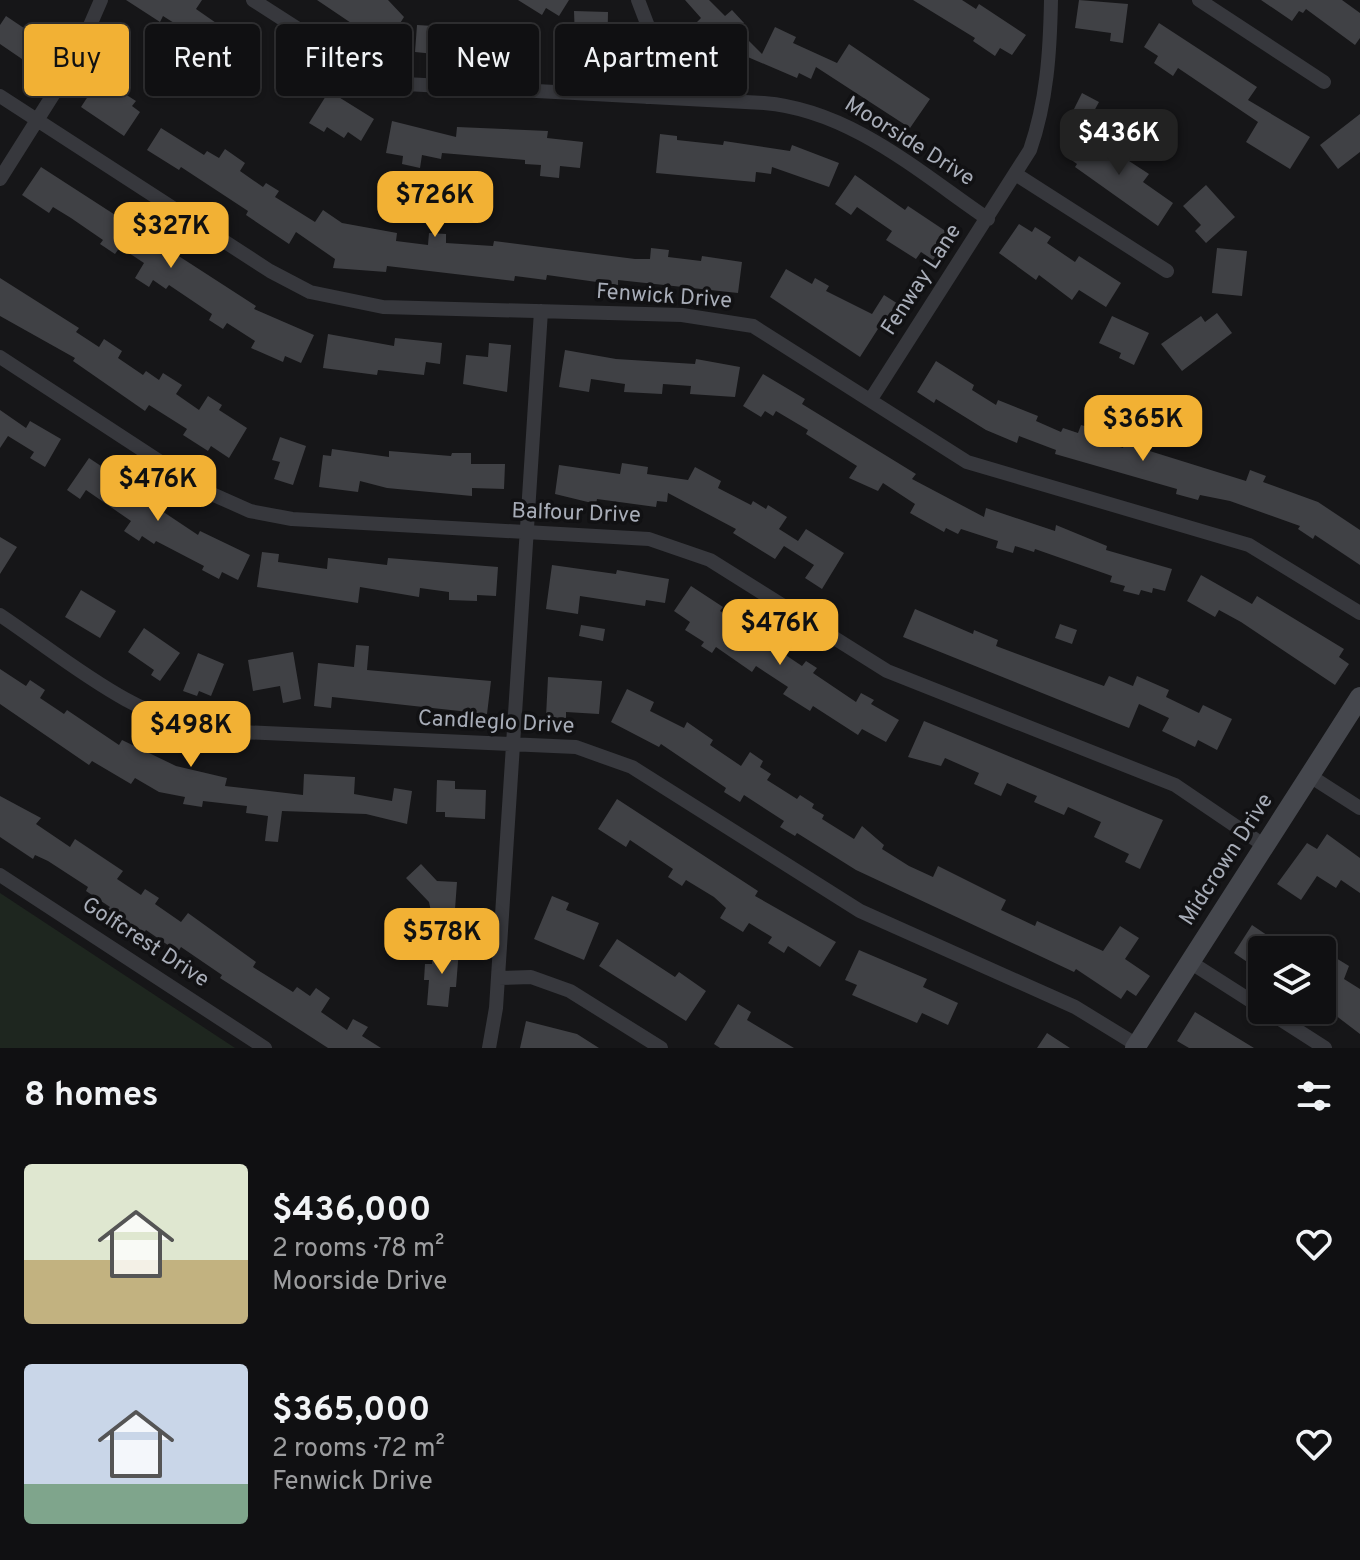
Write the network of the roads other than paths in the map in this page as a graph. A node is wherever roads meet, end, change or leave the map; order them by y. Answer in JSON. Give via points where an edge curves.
{"nodes":[{"id":1,"x":101,"y":0,"type":"edge"},
{"id":2,"x":253,"y":0,"type":"edge"},
{"id":3,"x":638,"y":0,"type":"edge"},
{"id":4,"x":1051,"y":0,"type":"edge"},
{"id":5,"x":1199,"y":0,"type":"edge"},
{"id":6,"x":1324,"y":82,"type":"dead end"},
{"id":7,"x":0,"y":96,"type":"edge"},
{"id":8,"x":647,"y":97,"type":"junction"},
{"id":9,"x":36,"y":120,"type":"junction"},
{"id":10,"x":1017,"y":175,"type":"junction"},
{"id":11,"x":0,"y":179,"type":"edge"},
{"id":12,"x":988,"y":219,"type":"junction"},
{"id":13,"x":1167,"y":271,"type":"dead end"},
{"id":14,"x":541,"y":311,"type":"junction"},
{"id":15,"x":0,"y":357,"type":"edge"},
{"id":16,"x":871,"y":399,"type":"junction"},
{"id":17,"x":525,"y":535,"type":"junction"},
{"id":18,"x":1360,"y":613,"type":"edge"},
{"id":19,"x":0,"y":615,"type":"edge"},
{"id":20,"x":1360,"y":697,"type":"edge"},
{"id":21,"x":513,"y":746,"type":"junction"},
{"id":22,"x":1310,"y":776,"type":"junction"},
{"id":23,"x":1360,"y":808,"type":"edge"},
{"id":24,"x":1265,"y":846,"type":"junction"},
{"id":25,"x":0,"y":875,"type":"edge"},
{"id":26,"x":1190,"y":962,"type":"junction"},
{"id":27,"x":498,"y":978,"type":"junction"},
{"id":28,"x":1248,"y":999,"type":"edge"},
{"id":29,"x":1287,"y":1024,"type":"edge"},
{"id":30,"x":1136,"y":1046,"type":"edge"},
{"id":31,"x":265,"y":1048,"type":"edge"},
{"id":32,"x":489,"y":1048,"type":"edge"},
{"id":33,"x":661,"y":1048,"type":"edge"},
{"id":34,"x":1325,"y":1048,"type":"edge"}],
"edges":[{"from":1,"to":9,"type":"street","via":[[75,60]]},
{"from":2,"to":8,"type":"street","name":"Moorside Drive","via":[[380,79],[431,87]]},
{"from":3,"to":8,"type":"street","via":[[651,34]]},
{"from":4,"to":10,"type":"street","name":"Fenway Lane","via":[[1042,108]]},
{"from":5,"to":6,"type":"street"},
{"from":7,"to":9,"type":"street","name":"Fenwick Drive"},
{"from":8,"to":12,"type":"street","name":"Moorside Drive","via":[[784,105],[822,114],[858,131]]},
{"from":9,"to":11,"type":"street"},
{"from":9,"to":14,"type":"street","name":"Fenwick Drive","via":[[310,292],[383,307]]},
{"from":10,"to":12,"type":"street","name":"Fenway Lane"},
{"from":10,"to":13,"type":"street"},
{"from":12,"to":16,"type":"street","name":"Fenway Lane"},
{"from":14,"to":16,"type":"street","name":"Fenwick Drive","via":[[682,315],[753,326]]},
{"from":14,"to":17,"type":"street"},
{"from":15,"to":17,"type":"street","name":"Balfour Drive","via":[[205,491],[250,511],[292,519]]},
{"from":16,"to":18,"type":"street","name":"Fenwick Drive","via":[[967,462],[1249,545]]},
{"from":17,"to":21,"type":"street"},
{"from":17,"to":24,"type":"street","name":"Balfour Drive","via":[[619,536],[685,549],[887,671],[1175,785]]},
{"from":19,"to":21,"type":"street","name":"Candleglo Drive","via":[[126,699],[185,726]]},
{"from":20,"to":22,"type":"street","name":"Midcrown Drive"},
{"from":21,"to":27,"type":"street"},
{"from":21,"to":30,"type":"street","name":"Candleglo Drive","via":[[576,747],[632,767],[860,911],[1075,1007]]},
{"from":22,"to":23,"type":"street"},
{"from":22,"to":24,"type":"street","name":"Midcrown Drive"},
{"from":24,"to":26,"type":"street","name":"Midcrown Drive"},
{"from":25,"to":31,"type":"street","name":"Golfcrest Drive"},
{"from":26,"to":28,"type":"street"},
{"from":26,"to":30,"type":"street","name":"Midcrown Drive"},
{"from":27,"to":32,"type":"street"},
{"from":27,"to":33,"type":"street","via":[[531,977],[570,991]]},
{"from":29,"to":34,"type":"street"}]}
